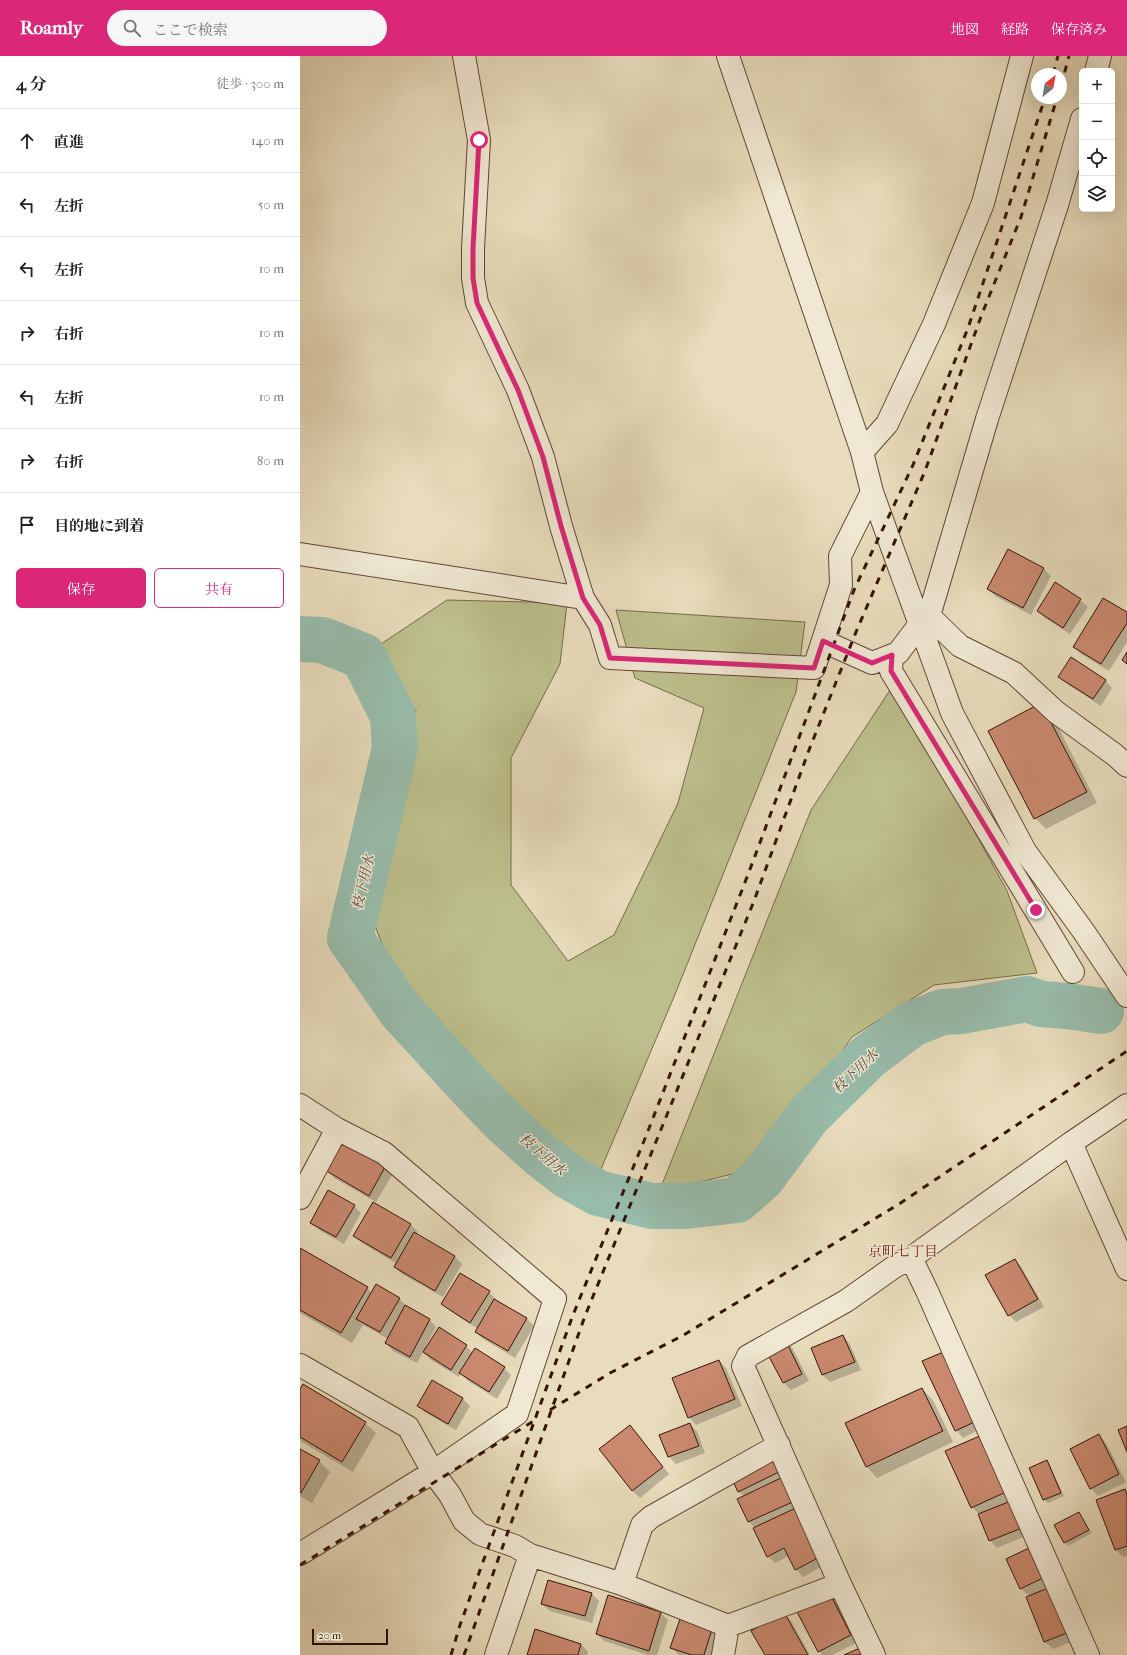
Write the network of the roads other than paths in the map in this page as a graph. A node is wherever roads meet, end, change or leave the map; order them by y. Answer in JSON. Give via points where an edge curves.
{"nodes":[{"id":1,"x":464,"y":56,"type":"edge"},
{"id":2,"x":728,"y":56,"type":"edge"},
{"id":3,"x":1022,"y":56,"type":"edge"},
{"id":4,"x":1100,"y":56,"type":"edge"},
{"id":5,"x":1097,"y":68,"type":"edge"},
{"id":6,"x":1079,"y":129,"type":"edge"},
{"id":7,"x":862,"y":452,"type":"junction"},
{"id":8,"x":872,"y":492,"type":"junction"},
{"id":9,"x":300,"y":554,"type":"edge"},
{"id":10,"x":583,"y":598,"type":"junction"},
{"id":11,"x":924,"y":620,"type":"junction"},
{"id":12,"x":823,"y":641,"type":"junction"},
{"id":13,"x":892,"y":655,"type":"junction"},
{"id":14,"x":1127,"y":766,"type":"edge"},
{"id":15,"x":1073,"y":972,"type":"dead end"},
{"id":16,"x":1127,"y":996,"type":"edge"},
{"id":17,"x":300,"y":1105,"type":"edge"},
{"id":18,"x":1127,"y":1105,"type":"edge"},
{"id":19,"x":337,"y":1129,"type":"junction"},
{"id":20,"x":1071,"y":1144,"type":"junction"},
{"id":21,"x":300,"y":1198,"type":"edge"},
{"id":22,"x":910,"y":1258,"type":"junction"},
{"id":23,"x":1127,"y":1269,"type":"edge"},
{"id":24,"x":300,"y":1365,"type":"edge"},
{"id":25,"x":779,"y":1445,"type":"junction"},
{"id":26,"x":433,"y":1472,"type":"junction"},
{"id":27,"x":300,"y":1554,"type":"edge"},
{"id":28,"x":530,"y":1555,"type":"junction"},
{"id":29,"x":622,"y":1584,"type":"junction"},
{"id":30,"x":840,"y":1584,"type":"junction"},
{"id":31,"x":728,"y":1626,"type":"junction"},
{"id":32,"x":496,"y":1655,"type":"edge"},
{"id":33,"x":723,"y":1655,"type":"edge"},
{"id":34,"x":874,"y":1655,"type":"edge"},
{"id":35,"x":1088,"y":1655,"type":"edge"}],
"edges":[{"from":1,"to":10,"type":"street","via":[[479,140],[473,248],[473,278],[477,303],[518,390],[543,457]]},
{"from":2,"to":7,"type":"street"},
{"from":3,"to":7,"type":"street","via":[[983,203],[934,324],[887,424]]},
{"from":4,"to":5,"type":"street"},
{"from":6,"to":11,"type":"street"},
{"from":7,"to":8,"type":"street"},
{"from":8,"to":11,"type":"street"},
{"from":8,"to":12,"type":"street","via":[[840,556],[841,585]]},
{"from":9,"to":10,"type":"street"},
{"from":10,"to":12,"type":"street","via":[[600,625],[610,658],[814,668]]},
{"from":11,"to":13,"type":"street","via":[[898,653]]},
{"from":11,"to":14,"type":"street","via":[[960,646],[1014,673],[1056,712]]},
{"from":11,"to":16,"type":"street","via":[[952,713],[1025,851]]},
{"from":12,"to":13,"type":"street","via":[[872,663]]},
{"from":13,"to":15,"type":"street","via":[[891,671]]},
{"from":17,"to":19,"type":"street"},
{"from":18,"to":20,"type":"street"},
{"from":19,"to":21,"type":"street"},
{"from":19,"to":26,"type":"street","via":[[384,1153],[555,1298],[517,1414]]},
{"from":20,"to":22,"type":"street"},
{"from":20,"to":23,"type":"street"},
{"from":22,"to":25,"type":"street","via":[[846,1301],[748,1356],[743,1366]]},
{"from":22,"to":35,"type":"street"},
{"from":24,"to":26,"type":"street","via":[[408,1427]]},
{"from":25,"to":29,"type":"street","via":[[651,1517],[642,1525]]},
{"from":25,"to":30,"type":"street"},
{"from":26,"to":27,"type":"street"},
{"from":26,"to":28,"type":"street","via":[[450,1495],[464,1521],[480,1534],[515,1546]]},
{"from":28,"to":29,"type":"street"},
{"from":28,"to":32,"type":"street"},
{"from":29,"to":31,"type":"street"},
{"from":30,"to":31,"type":"street"},
{"from":30,"to":34,"type":"street"},
{"from":31,"to":33,"type":"street"}]}
